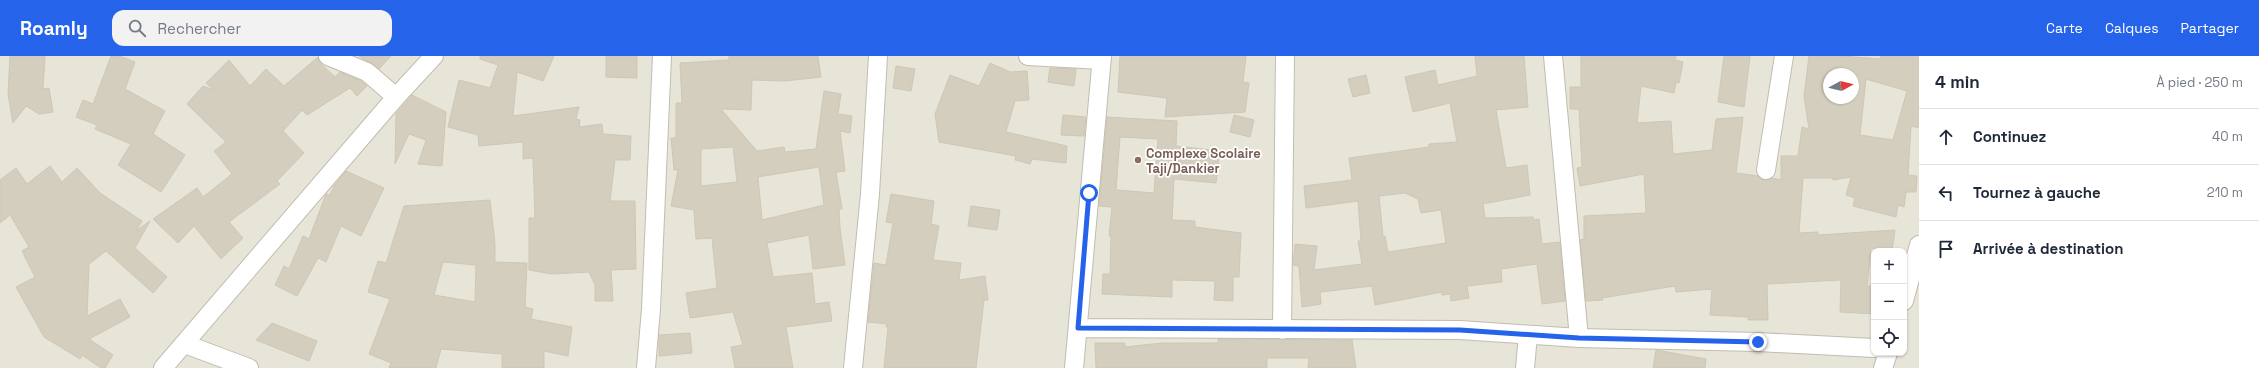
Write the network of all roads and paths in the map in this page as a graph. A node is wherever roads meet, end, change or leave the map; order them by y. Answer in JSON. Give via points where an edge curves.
{"nodes":[{"id":1,"x":328,"y":56,"type":"edge"},
{"id":2,"x":434,"y":56,"type":"edge"},
{"id":3,"x":662,"y":56,"type":"edge"},
{"id":4,"x":878,"y":56,"type":"edge"},
{"id":5,"x":1028,"y":56,"type":"edge"},
{"id":6,"x":1285,"y":56,"type":"edge"},
{"id":7,"x":1553,"y":56,"type":"edge"},
{"id":8,"x":1784,"y":56,"type":"edge"},
{"id":9,"x":1102,"y":58,"type":"edge"},
{"id":10,"x":396,"y":97,"type":"junction"},
{"id":11,"x":1766,"y":170,"type":"dead end"},
{"id":12,"x":1919,"y":245,"type":"edge"},
{"id":13,"x":1910,"y":299,"type":"edge"},
{"id":14,"x":1078,"y":328,"type":"junction"},
{"id":15,"x":1282,"y":330,"type":"junction"},
{"id":16,"x":1528,"y":335,"type":"junction"},
{"id":17,"x":1579,"y":338,"type":"junction"},
{"id":18,"x":185,"y":344,"type":"junction"},
{"id":19,"x":1871,"y":348,"type":"edge"},
{"id":20,"x":1887,"y":356,"type":"edge"},
{"id":21,"x":163,"y":368,"type":"edge"},
{"id":22,"x":249,"y":368,"type":"edge"},
{"id":23,"x":646,"y":368,"type":"edge"},
{"id":24,"x":853,"y":368,"type":"edge"},
{"id":25,"x":1074,"y":368,"type":"edge"},
{"id":26,"x":1525,"y":368,"type":"edge"},
{"id":27,"x":1883,"y":368,"type":"edge"}],
"edges":[{"from":1,"to":10,"type":"street","via":[[367,72]]},
{"from":2,"to":10,"type":"street"},
{"from":3,"to":23,"type":"street"},
{"from":4,"to":24,"type":"street","via":[[870,194]]},
{"from":5,"to":9,"type":"street"},
{"from":6,"to":15,"type":"street"},
{"from":7,"to":17,"type":"street"},
{"from":8,"to":11,"type":"street"},
{"from":9,"to":14,"type":"street"},
{"from":10,"to":18,"type":"street"},
{"from":12,"to":13,"type":"street"},
{"from":14,"to":15,"type":"street"},
{"from":14,"to":25,"type":"street"},
{"from":15,"to":16,"type":"street","via":[[1460,330]]},
{"from":16,"to":17,"type":"street"},
{"from":16,"to":26,"type":"street"},
{"from":17,"to":19,"type":"street","via":[[1758,342]]},
{"from":18,"to":21,"type":"street"},
{"from":18,"to":22,"type":"street"},
{"from":20,"to":27,"type":"street"}]}
